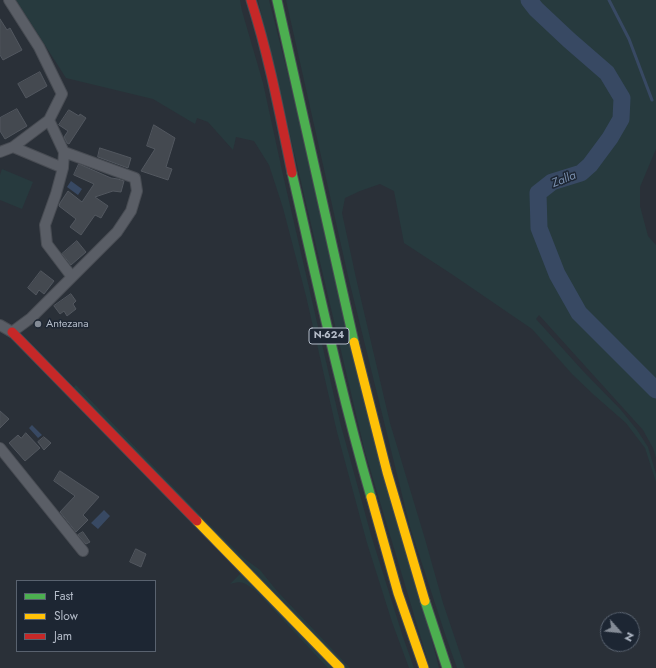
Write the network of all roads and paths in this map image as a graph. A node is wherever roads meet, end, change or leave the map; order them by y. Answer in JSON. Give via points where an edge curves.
{"nodes":[{"id":1,"x":9,"y":0,"type":"edge"},
{"id":2,"x":251,"y":0,"type":"edge"},
{"id":3,"x":277,"y":0,"type":"edge"},
{"id":4,"x":49,"y":120,"type":"junction"},
{"id":5,"x":13,"y":147,"type":"junction"},
{"id":6,"x":0,"y":152,"type":"edge"},
{"id":7,"x":64,"y":152,"type":"junction"},
{"id":8,"x":62,"y":168,"type":"junction"},
{"id":9,"x":72,"y":277,"type":"junction"},
{"id":10,"x":0,"y":325,"type":"edge"},
{"id":11,"x":12,"y":332,"type":"junction"},
{"id":12,"x":0,"y":448,"type":"edge"},
{"id":13,"x":83,"y":551,"type":"dead end"},
{"id":14,"x":340,"y":668,"type":"edge"},
{"id":15,"x":424,"y":668,"type":"edge"},
{"id":16,"x":447,"y":668,"type":"edge"}],
"edges":[{"from":1,"to":4,"type":"street","via":[[39,47],[62,94]]},
{"from":2,"to":15,"type":"main road","number":"N-624","via":[[360,460],[398,593]]},
{"from":3,"to":16,"type":"main road","number":"N-624","via":[[351,332],[385,465]]},
{"from":4,"to":5,"type":"street"},
{"from":4,"to":7,"type":"street"},
{"from":5,"to":6,"type":"street"},
{"from":5,"to":8,"type":"street"},
{"from":7,"to":8,"type":"street"},
{"from":7,"to":9,"type":"street","via":[[134,178],[137,191],[131,211],[117,232]]},
{"from":8,"to":9,"type":"street","via":[[45,226],[47,244]]},
{"from":9,"to":11,"type":"street","via":[[32,318]]},
{"from":10,"to":11,"type":"street"},
{"from":11,"to":14,"type":"main road"},
{"from":12,"to":13,"type":"street"}]}
